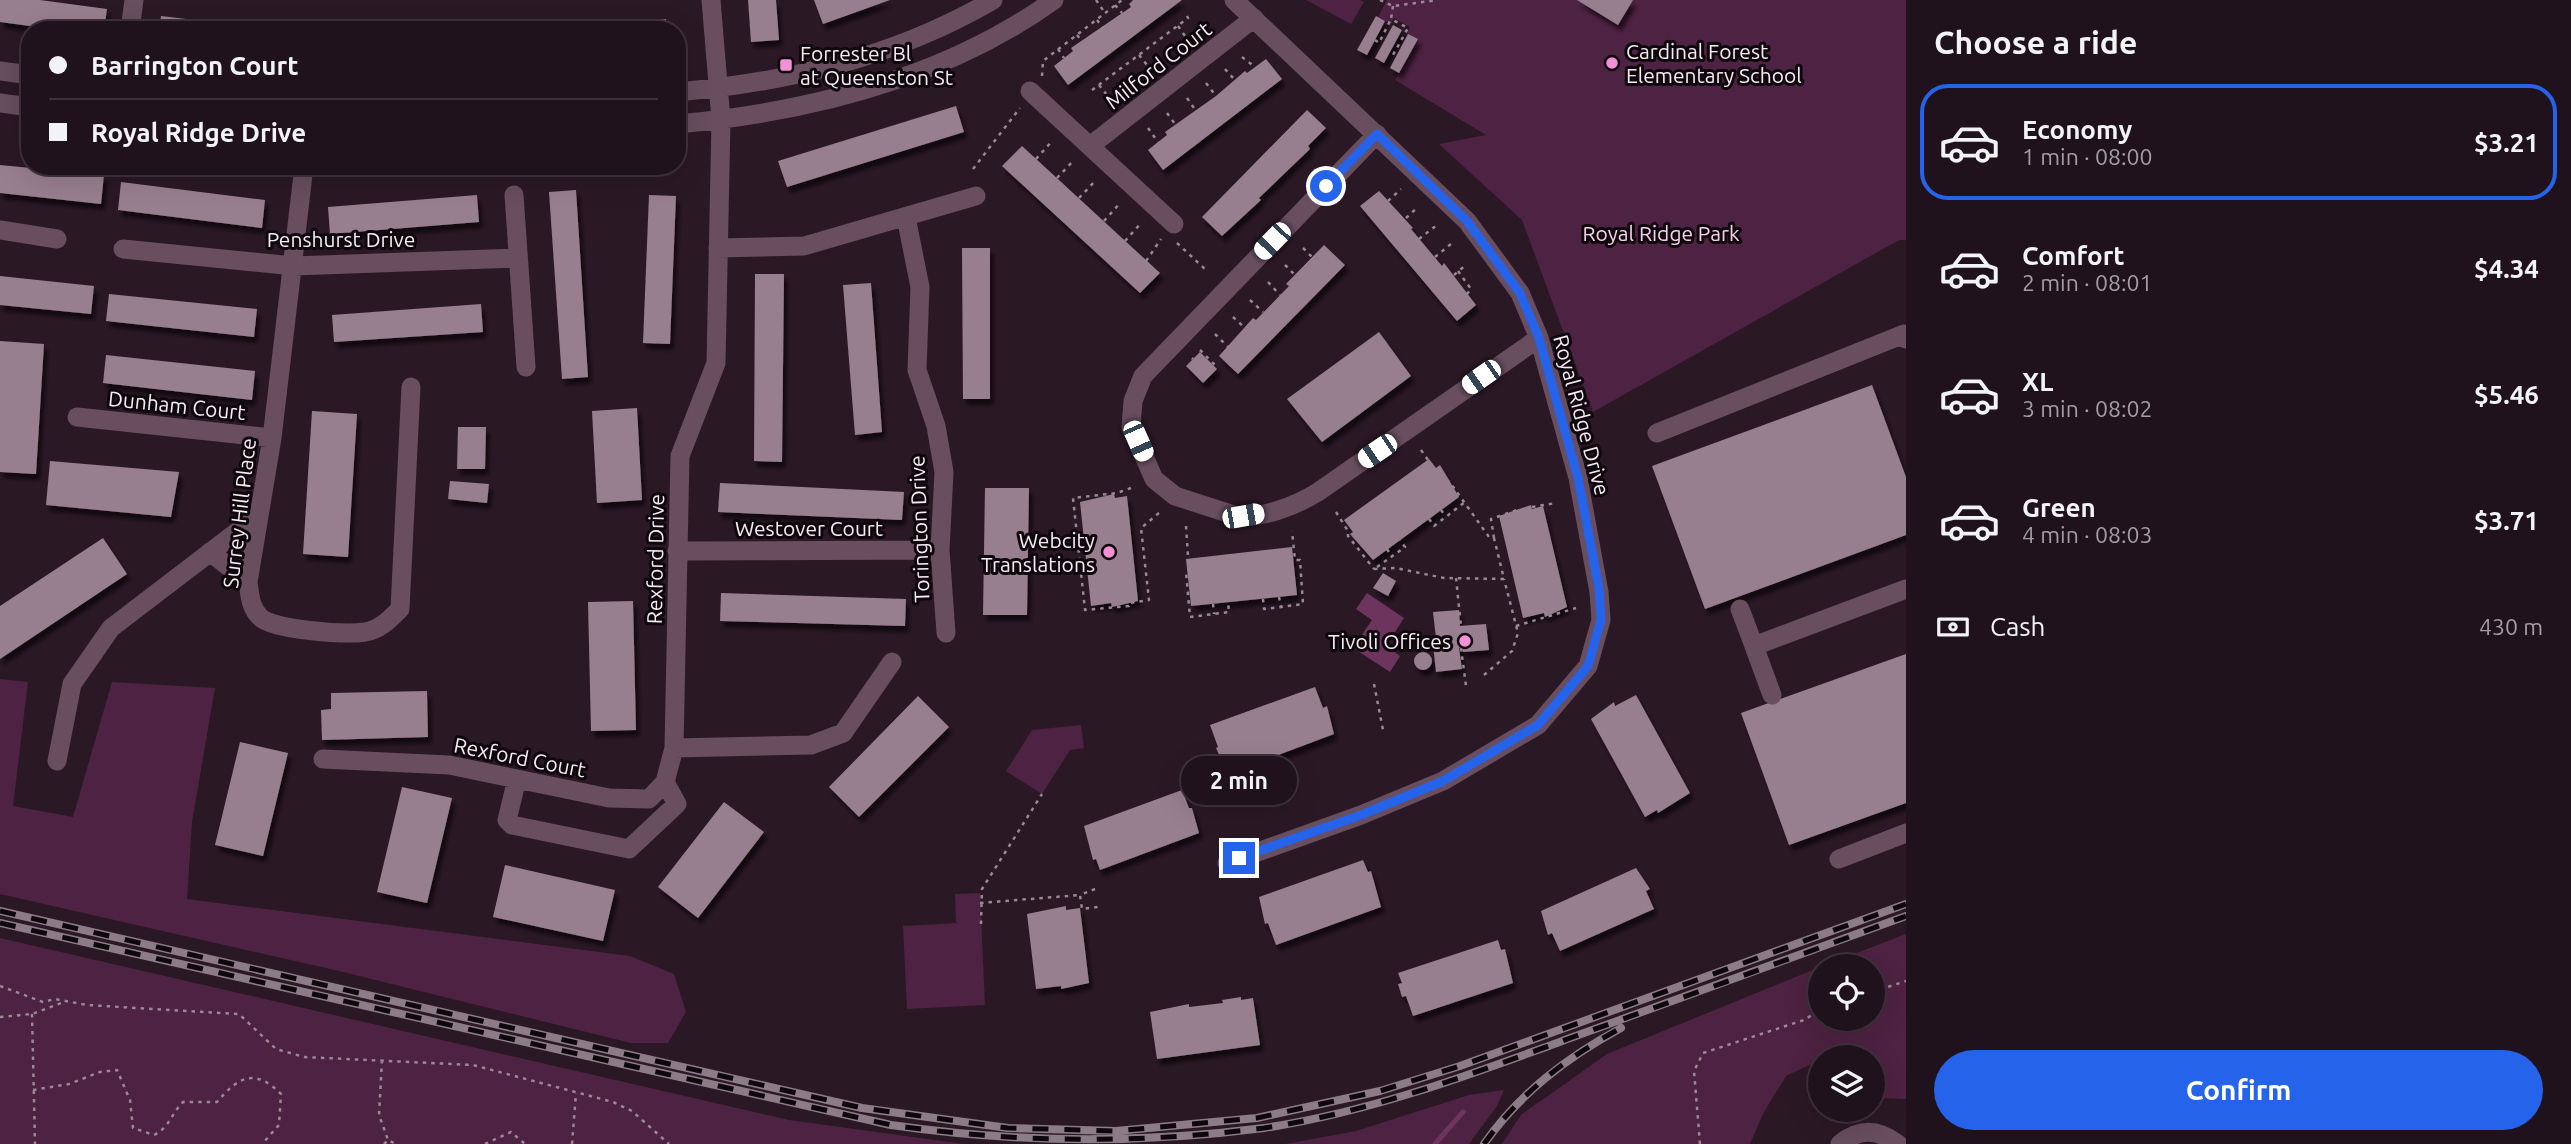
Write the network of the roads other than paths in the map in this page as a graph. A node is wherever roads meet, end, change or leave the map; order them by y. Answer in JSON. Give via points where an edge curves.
{"nodes":[{"id":1,"x":134,"y":0,"type":"edge"},
{"id":2,"x":710,"y":0,"type":"edge"},
{"id":3,"x":993,"y":0,"type":"edge"},
{"id":4,"x":1054,"y":0,"type":"edge"},
{"id":5,"x":1234,"y":0,"type":"edge"},
{"id":6,"x":1254,"y":18,"type":"junction"},
{"id":7,"x":131,"y":21,"type":"edge"},
{"id":8,"x":0,"y":71,"type":"edge"},
{"id":9,"x":21,"y":74,"type":"edge"},
{"id":10,"x":718,"y":88,"type":"junction"},
{"id":11,"x":686,"y":91,"type":"edge"},
{"id":12,"x":1030,"y":91,"type":"dead end"},
{"id":13,"x":0,"y":103,"type":"edge"},
{"id":14,"x":21,"y":106,"type":"edge"},
{"id":15,"x":721,"y":120,"type":"junction"},
{"id":16,"x":686,"y":123,"type":"edge"},
{"id":17,"x":1377,"y":134,"type":"junction"},
{"id":18,"x":1090,"y":146,"type":"junction"},
{"id":19,"x":303,"y":175,"type":"edge"},
{"id":20,"x":514,"y":195,"type":"dead end"},
{"id":21,"x":976,"y":196,"type":"dead end"},
{"id":22,"x":906,"y":217,"type":"junction"},
{"id":23,"x":0,"y":230,"type":"edge"},
{"id":24,"x":1170,"y":235,"type":"road end"},
{"id":25,"x":57,"y":239,"type":"dead end"},
{"id":26,"x":718,"y":248,"type":"junction"},
{"id":27,"x":123,"y":249,"type":"dead end"},
{"id":28,"x":519,"y":258,"type":"junction"},
{"id":29,"x":295,"y":266,"type":"junction"},
{"id":30,"x":1539,"y":338,"type":"junction"},
{"id":31,"x":1906,"y":339,"type":"edge"},
{"id":32,"x":527,"y":367,"type":"dead end"},
{"id":33,"x":411,"y":387,"type":"dead end"},
{"id":34,"x":77,"y":417,"type":"dead end"},
{"id":35,"x":1657,"y":433,"type":"dead end"},
{"id":36,"x":272,"y":438,"type":"junction"},
{"id":37,"x":259,"y":515,"type":"junction"},
{"id":38,"x":940,"y":550,"type":"junction"},
{"id":39,"x":677,"y":551,"type":"junction"},
{"id":40,"x":210,"y":552,"type":"junction"},
{"id":41,"x":248,"y":582,"type":"junction"},
{"id":42,"x":1906,"y":589,"type":"edge"},
{"id":43,"x":1740,"y":609,"type":"dead end"},
{"id":44,"x":946,"y":633,"type":"dead end"},
{"id":45,"x":1754,"y":646,"type":"junction"},
{"id":46,"x":892,"y":662,"type":"dead end"},
{"id":47,"x":1772,"y":695,"type":"dead end"},
{"id":48,"x":674,"y":748,"type":"junction"},
{"id":49,"x":323,"y":759,"type":"dead end"},
{"id":50,"x":57,"y":761,"type":"dead end"},
{"id":51,"x":517,"y":779,"type":"junction"},
{"id":52,"x":665,"y":782,"type":"junction"},
{"id":53,"x":1906,"y":834,"type":"edge"},
{"id":54,"x":1839,"y":859,"type":"dead end"},
{"id":55,"x":1227,"y":863,"type":"dead end"},
{"id":56,"x":1840,"y":1144,"type":"edge"},
{"id":57,"x":1898,"y":1144,"type":"edge"}],
"edges":[{"from":1,"to":7,"type":"street"},
{"from":2,"to":10,"type":"street","name":"Rexford Drive"},
{"from":3,"to":10,"type":"street","via":[[859,60]]},
{"from":4,"to":15,"type":"street","via":[[996,35],[915,74],[825,102]]},
{"from":5,"to":6,"type":"street","name":"Royal Ridge Drive"},
{"from":6,"to":17,"type":"street","name":"Royal Ridge Drive"},
{"from":6,"to":18,"type":"street","name":"Milford Court"},
{"from":8,"to":9,"type":"street"},
{"from":10,"to":11,"type":"street"},
{"from":10,"to":15,"type":"street","name":"Rexford Drive"},
{"from":12,"to":18,"type":"street"},
{"from":13,"to":14,"type":"street"},
{"from":15,"to":16,"type":"street"},
{"from":15,"to":26,"type":"street","name":"Rexford Drive"},
{"from":17,"to":30,"type":"street","name":"Royal Ridge Drive","via":[[1467,221],[1520,293]]},
{"from":17,"to":30,"type":"street","via":[[1143,376],[1133,401],[1131,427],[1154,479],[1175,496],[1234,514],[1282,509],[1318,492]]},
{"from":18,"to":24,"type":"street"},
{"from":19,"to":29,"type":"street","name":"Surrey Hill Place"},
{"from":20,"to":28,"type":"street"},
{"from":21,"to":22,"type":"street"},
{"from":22,"to":26,"type":"street","via":[[804,246]]},
{"from":22,"to":38,"type":"street","name":"Torington Drive","via":[[920,287],[917,369],[936,426],[944,472]]},
{"from":23,"to":25,"type":"street"},
{"from":26,"to":39,"type":"street","name":"Rexford Drive","via":[[716,363],[680,456]]},
{"from":27,"to":29,"type":"street","name":"Penshurst Drive"},
{"from":28,"to":29,"type":"street","name":"Penshurst Drive"},
{"from":28,"to":32,"type":"street"},
{"from":29,"to":36,"type":"street","name":"Surrey Hill Place"},
{"from":30,"to":55,"type":"street","name":"Royal Ridge Drive","via":[[1578,478],[1599,592],[1601,620],[1588,666],[1538,725],[1443,781]]},
{"from":31,"to":35,"type":"street","via":[[1904,334]]},
{"from":33,"to":41,"type":"street","name":"Surrey Hill Place","via":[[400,608],[385,624],[366,632],[278,627],[261,619],[251,604]]},
{"from":34,"to":36,"type":"street","name":"Dunham Court"},
{"from":36,"to":37,"type":"street","name":"Surrey Hill Place"},
{"from":37,"to":40,"type":"street"},
{"from":37,"to":41,"type":"street","name":"Surrey Hill Place"},
{"from":38,"to":39,"type":"street","name":"Westover Court"},
{"from":38,"to":44,"type":"street","name":"Torington Drive"},
{"from":39,"to":48,"type":"street","name":"Rexford Drive"},
{"from":40,"to":41,"type":"street"},
{"from":40,"to":50,"type":"street","via":[[111,628],[72,684]]},
{"from":42,"to":45,"type":"street"},
{"from":43,"to":45,"type":"street"},
{"from":45,"to":47,"type":"street"},
{"from":46,"to":48,"type":"street","via":[[844,733],[811,745]]},
{"from":48,"to":52,"type":"street"},
{"from":49,"to":51,"type":"street","name":"Rexford Court","via":[[449,765]]},
{"from":51,"to":52,"type":"street","name":"Rexford Court","via":[[609,798],[649,799]]},
{"from":51,"to":52,"type":"street","via":[[507,820],[512,825],[629,849],[677,804]]},
{"from":53,"to":54,"type":"street"},
{"from":56,"to":57,"type":"street","via":[[1853,1135],[1873,1131]]}]}
